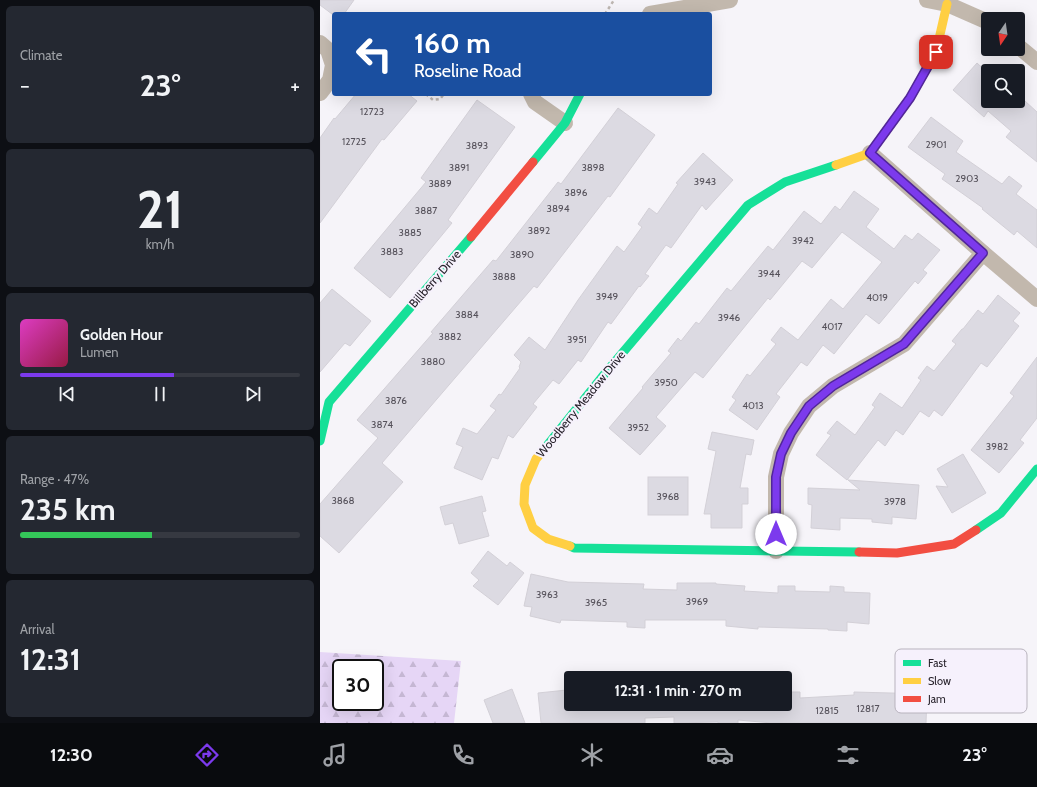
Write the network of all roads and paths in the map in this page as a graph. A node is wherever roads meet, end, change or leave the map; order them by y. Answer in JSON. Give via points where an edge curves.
{"nodes":[{"id":1,"x":614,"y":0,"type":"edge"},
{"id":2,"x":730,"y":0,"type":"edge"},
{"id":3,"x":927,"y":0,"type":"edge"},
{"id":4,"x":947,"y":4,"type":"junction"},
{"id":5,"x":606,"y":12,"type":"edge"},
{"id":6,"x":661,"y":12,"type":"edge"},
{"id":7,"x":981,"y":19,"type":"edge"},
{"id":8,"x":320,"y":43,"type":"edge"},
{"id":9,"x":1025,"y":52,"type":"edge"},
{"id":10,"x":332,"y":62,"type":"edge"},
{"id":11,"x":1037,"y":62,"type":"edge"},
{"id":12,"x":332,"y":70,"type":"edge"},
{"id":13,"x":320,"y":93,"type":"edge"},
{"id":14,"x":428,"y":96,"type":"edge"},
{"id":15,"x":442,"y":96,"type":"edge"},
{"id":16,"x":532,"y":96,"type":"edge"},
{"id":17,"x":579,"y":96,"type":"edge"},
{"id":18,"x":565,"y":123,"type":"junction"},
{"id":19,"x":870,"y":153,"type":"junction"},
{"id":20,"x":983,"y":253,"type":"junction"},
{"id":21,"x":1037,"y":299,"type":"edge"},
{"id":22,"x":320,"y":441,"type":"edge"},
{"id":23,"x":1037,"y":469,"type":"edge"},
{"id":24,"x":776,"y":551,"type":"junction"}],
"edges":[{"from":1,"to":5,"type":"path"},
{"from":2,"to":6,"type":"street"},
{"from":3,"to":4,"type":"street"},
{"from":4,"to":7,"type":"street"},
{"from":4,"to":19,"type":"street","via":[[936,52],[910,98]]},
{"from":8,"to":10,"type":"street","via":[[328,50]]},
{"from":9,"to":11,"type":"street"},
{"from":12,"to":13,"type":"street","via":[[330,80]]},
{"from":14,"to":15,"type":"path","via":[[433,100]]},
{"from":16,"to":18,"type":"street","via":[[535,102]]},
{"from":17,"to":18,"type":"street","name":"Billberry Drive"},
{"from":18,"to":22,"type":"street","name":"Billberry Drive","via":[[474,234],[329,402]]},
{"from":19,"to":20,"type":"street"},
{"from":19,"to":24,"type":"street","name":"Woodberry Meadow Drive","via":[[785,182],[748,205],[602,376],[536,459],[524,485],[524,504],[533,528],[548,539],[574,548]]},
{"from":20,"to":21,"type":"street"},
{"from":20,"to":24,"type":"street","via":[[904,344],[833,386],[809,406],[781,454],[776,477]]},
{"from":23,"to":24,"type":"street","name":"Woodberry Meadow Drive","via":[[1001,513],[954,544],[897,553]]}]}
